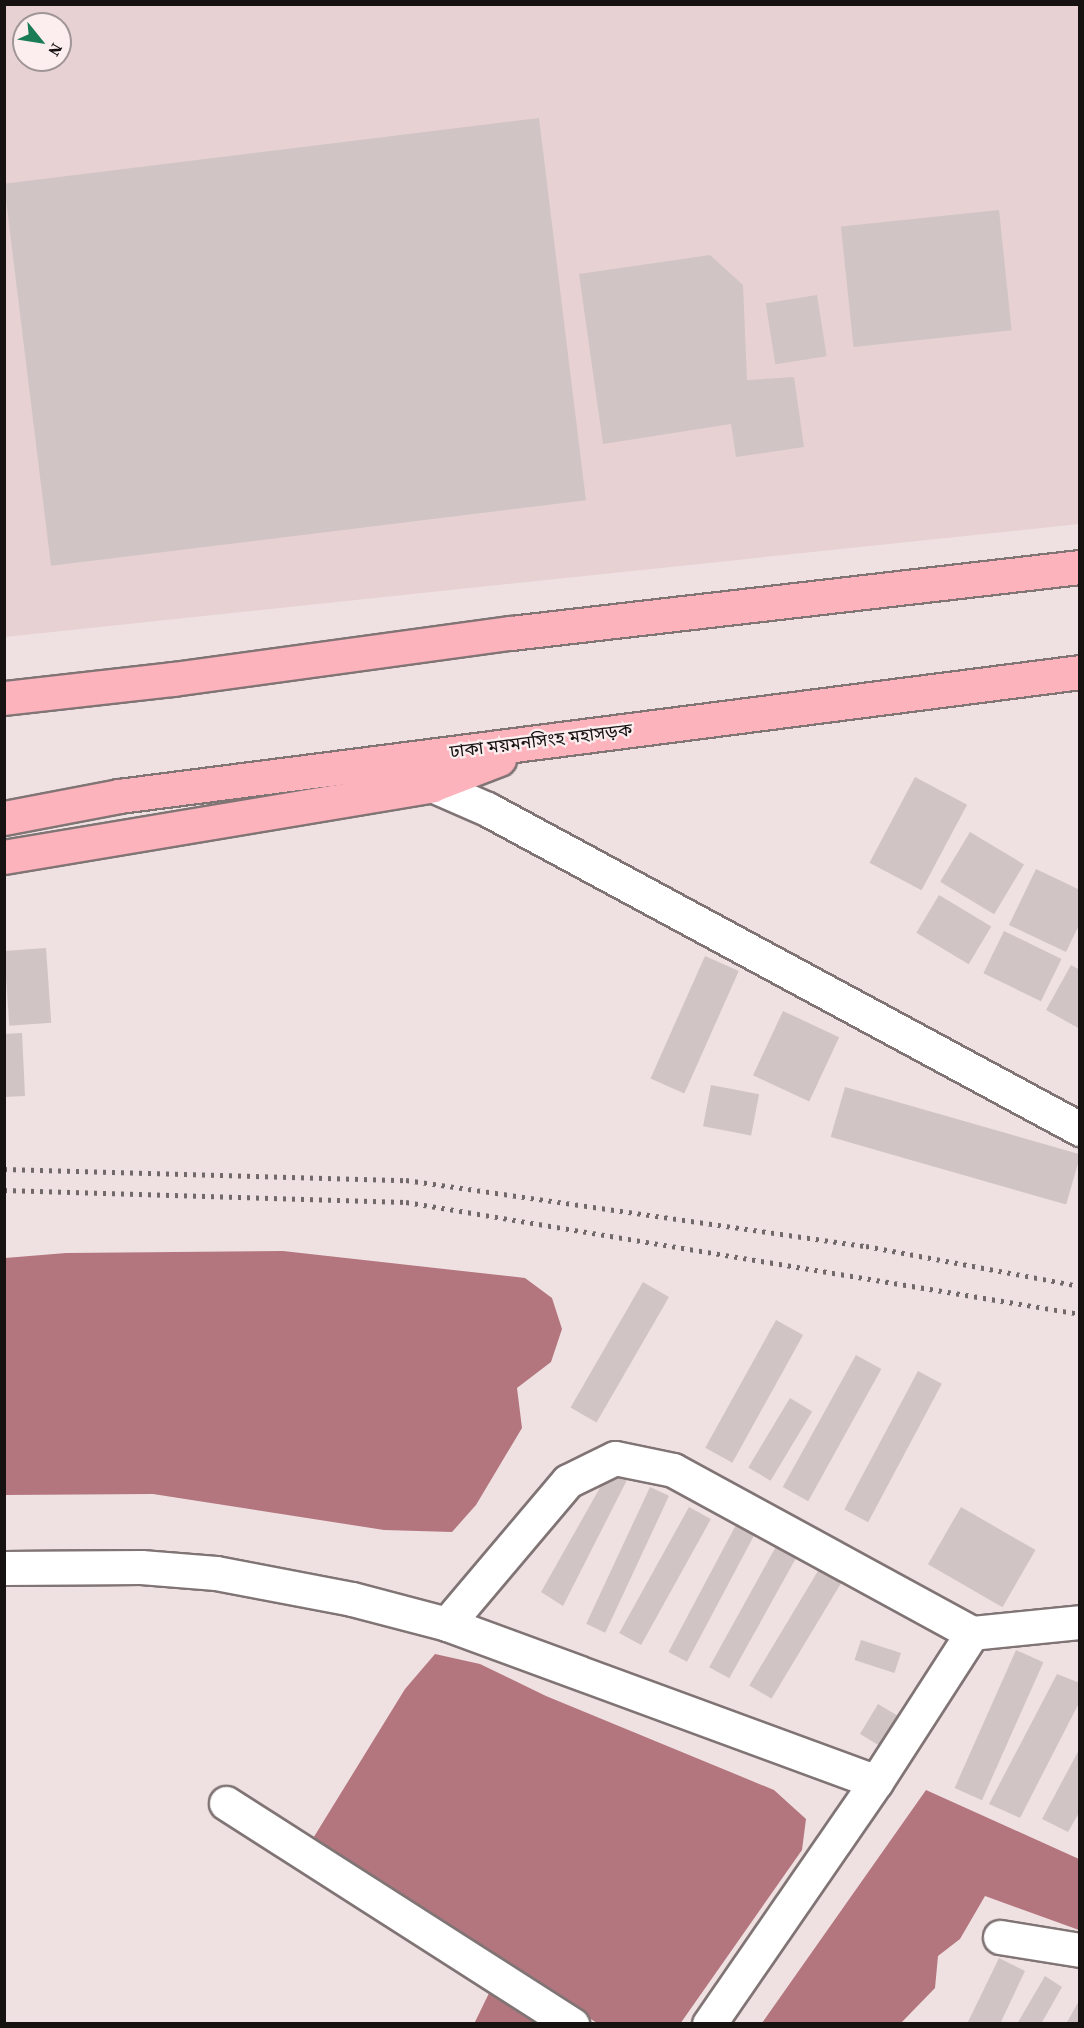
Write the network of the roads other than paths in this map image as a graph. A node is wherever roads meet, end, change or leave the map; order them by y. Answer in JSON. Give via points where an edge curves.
{"nodes":[{"id":1,"x":1080,"y":567,"type":"edge"},
{"id":2,"x":1080,"y":672,"type":"edge"},
{"id":3,"x":4,"y":698,"type":"edge"},
{"id":4,"x":543,"y":741,"type":"junction"},
{"id":5,"x":432,"y":785,"type":"junction"},
{"id":6,"x":4,"y":818,"type":"edge"},
{"id":7,"x":4,"y":857,"type":"edge"},
{"id":8,"x":1080,"y":1129,"type":"edge"},
{"id":9,"x":4,"y":1568,"type":"edge"},
{"id":10,"x":1078,"y":1622,"type":"edge"},
{"id":11,"x":447,"y":1623,"type":"junction"},
{"id":12,"x":972,"y":1634,"type":"junction"},
{"id":13,"x":876,"y":1782,"type":"junction"},
{"id":14,"x":226,"y":1803,"type":"dead end"},
{"id":15,"x":1000,"y":1937,"type":"dead end"},
{"id":16,"x":1080,"y":1950,"type":"edge"},
{"id":17,"x":572,"y":2024,"type":"edge"},
{"id":18,"x":709,"y":2024,"type":"edge"}],
"edges":[{"from":1,"to":3,"type":"highway","via":[[511,633],[172,680]]},
{"from":2,"to":4,"type":"highway","name":"ঢাকা ময়মনসিংহ মহাসড়ক"},
{"from":4,"to":5,"type":"highway"},
{"from":4,"to":6,"type":"highway","name":"ঢাকা ময়মনসিংহ মহাসড়ক","via":[[119,796]]},
{"from":5,"to":7,"type":"highway"},
{"from":5,"to":8,"type":"street","via":[[487,809]]},
{"from":9,"to":11,"type":"street","via":[[141,1567],[216,1573],[352,1599]]},
{"from":10,"to":12,"type":"street"},
{"from":11,"to":12,"type":"street","via":[[568,1481],[615,1458],[673,1470]]},
{"from":11,"to":13,"type":"street"},
{"from":12,"to":13,"type":"street"},
{"from":13,"to":18,"type":"street"},
{"from":14,"to":17,"type":"street"},
{"from":15,"to":16,"type":"street"}]}
